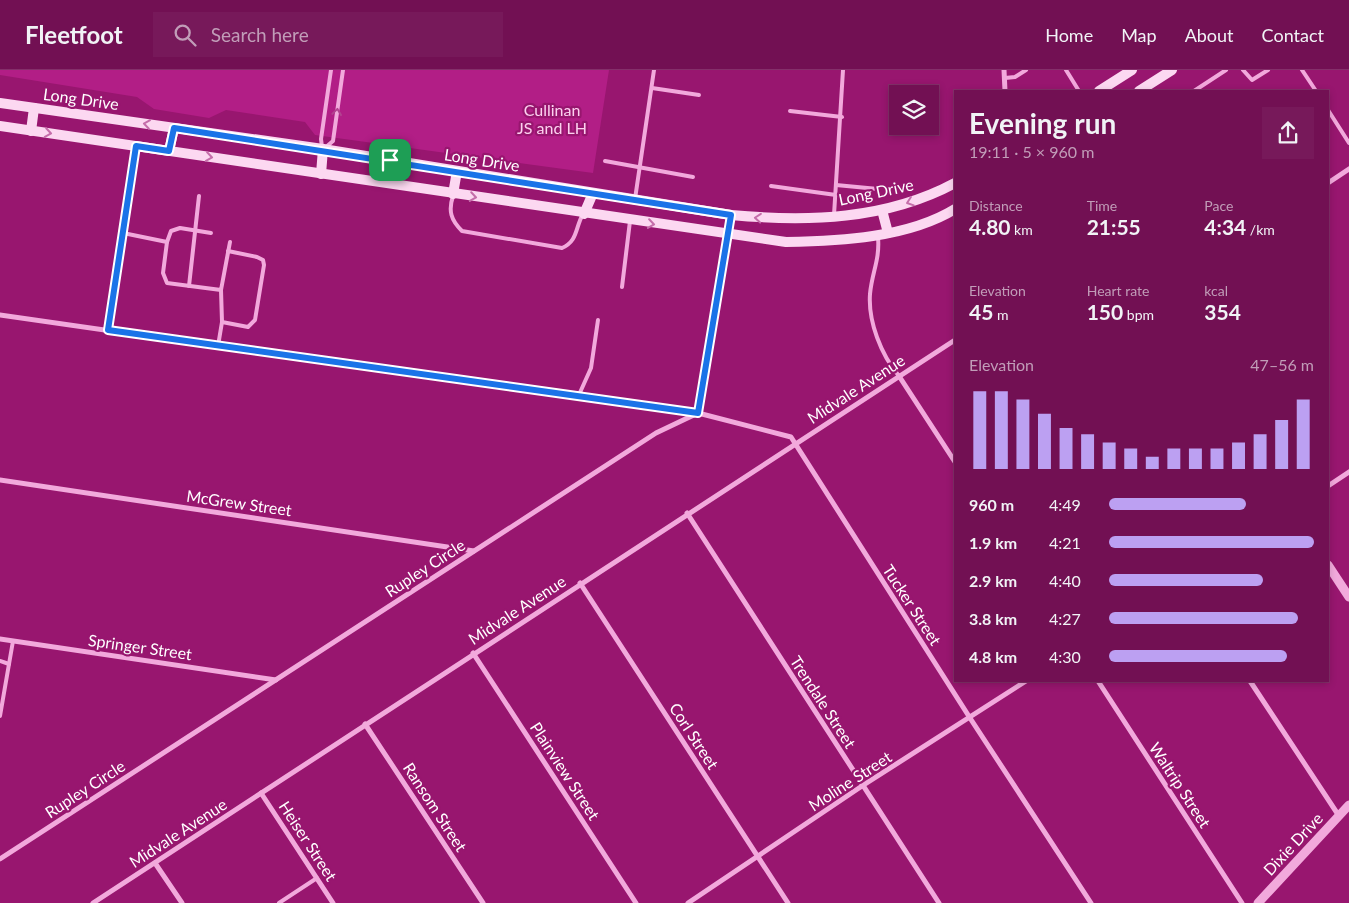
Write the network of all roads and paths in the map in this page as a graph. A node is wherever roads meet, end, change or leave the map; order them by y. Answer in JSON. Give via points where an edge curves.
{"nodes":[{"id":1,"x":331,"y":70,"type":"edge"},
{"id":2,"x":343,"y":70,"type":"edge"},
{"id":3,"x":654,"y":70,"type":"edge"},
{"id":4,"x":843,"y":70,"type":"edge"},
{"id":5,"x":1004,"y":70,"type":"edge"},
{"id":6,"x":1026,"y":70,"type":"edge"},
{"id":7,"x":1066,"y":70,"type":"edge"},
{"id":8,"x":1132,"y":70,"type":"edge"},
{"id":9,"x":1172,"y":70,"type":"edge"},
{"id":10,"x":1226,"y":70,"type":"edge"},
{"id":11,"x":1243,"y":70,"type":"edge"},
{"id":12,"x":1268,"y":70,"type":"edge"},
{"id":13,"x":1302,"y":70,"type":"edge"},
{"id":14,"x":1005,"y":78,"type":"junction"},
{"id":15,"x":652,"y":88,"type":"junction"},
{"id":16,"x":1005,"y":90,"type":"edge"},
{"id":17,"x":1079,"y":90,"type":"edge"},
{"id":18,"x":1101,"y":90,"type":"edge"},
{"id":19,"x":1142,"y":90,"type":"edge"},
{"id":20,"x":1196,"y":90,"type":"edge"},
{"id":21,"x":1315,"y":90,"type":"edge"},
{"id":22,"x":699,"y":95,"type":"dead end"},
{"id":23,"x":0,"y":103,"type":"edge"},
{"id":24,"x":34,"y":108,"type":"junction"},
{"id":25,"x":790,"y":111,"type":"dead end"},
{"id":26,"x":1329,"y":112,"type":"edge"},
{"id":27,"x":842,"y":117,"type":"junction"},
{"id":28,"x":0,"y":126,"type":"edge"},
{"id":29,"x":174,"y":128,"type":"junction"},
{"id":30,"x":31,"y":131,"type":"junction"},
{"id":31,"x":1349,"y":143,"type":"edge"},
{"id":32,"x":136,"y":146,"type":"junction"},
{"id":33,"x":323,"y":150,"type":"junction"},
{"id":34,"x":169,"y":151,"type":"junction"},
{"id":35,"x":605,"y":161,"type":"dead end"},
{"id":36,"x":639,"y":167,"type":"junction"},
{"id":37,"x":1349,"y":169,"type":"edge"},
{"id":38,"x":457,"y":171,"type":"junction"},
{"id":39,"x":321,"y":174,"type":"junction"},
{"id":40,"x":693,"y":177,"type":"dead end"},
{"id":41,"x":1329,"y":182,"type":"edge"},
{"id":42,"x":954,"y":184,"type":"edge"},
{"id":43,"x":836,"y":185,"type":"junction"},
{"id":44,"x":771,"y":186,"type":"dead end"},
{"id":45,"x":878,"y":189,"type":"dead end"},
{"id":46,"x":593,"y":193,"type":"junction"},
{"id":47,"x":453,"y":194,"type":"junction"},
{"id":48,"x":836,"y":195,"type":"junction"},
{"id":49,"x":199,"y":196,"type":"dead end"},
{"id":50,"x":634,"y":200,"type":"junction"},
{"id":51,"x":954,"y":209,"type":"edge"},
{"id":52,"x":882,"y":210,"type":"junction"},
{"id":53,"x":584,"y":214,"type":"junction"},
{"id":54,"x":731,"y":215,"type":"junction"},
{"id":55,"x":834,"y":217,"type":"junction"},
{"id":56,"x":630,"y":221,"type":"junction"},
{"id":57,"x":194,"y":230,"type":"junction"},
{"id":58,"x":123,"y":233,"type":"junction"},
{"id":59,"x":211,"y":234,"type":"dead end"},
{"id":60,"x":883,"y":234,"type":"junction"},
{"id":61,"x":728,"y":235,"type":"junction"},
{"id":62,"x":167,"y":242,"type":"junction"},
{"id":63,"x":230,"y":242,"type":"dead end"},
{"id":64,"x":228,"y":251,"type":"junction"},
{"id":65,"x":189,"y":286,"type":"junction"},
{"id":66,"x":622,"y":287,"type":"dead end"},
{"id":67,"x":221,"y":290,"type":"junction"},
{"id":68,"x":0,"y":315,"type":"edge"},
{"id":69,"x":598,"y":320,"type":"dead end"},
{"id":70,"x":222,"y":322,"type":"junction"},
{"id":71,"x":108,"y":330,"type":"junction"},
{"id":72,"x":954,"y":341,"type":"edge"},
{"id":73,"x":218,"y":346,"type":"junction"},
{"id":74,"x":899,"y":376,"type":"junction"},
{"id":75,"x":578,"y":397,"type":"junction"},
{"id":76,"x":698,"y":413,"type":"junction"},
{"id":77,"x":796,"y":443,"type":"junction"},
{"id":78,"x":954,"y":460,"type":"edge"},
{"id":79,"x":1349,"y":472,"type":"edge"},
{"id":80,"x":0,"y":480,"type":"edge"},
{"id":81,"x":1329,"y":485,"type":"edge"},
{"id":82,"x":687,"y":514,"type":"junction"},
{"id":83,"x":474,"y":551,"type":"junction"},
{"id":84,"x":1329,"y":566,"type":"edge"},
{"id":85,"x":580,"y":583,"type":"junction"},
{"id":86,"x":1349,"y":597,"type":"edge"},
{"id":87,"x":0,"y":639,"type":"edge"},
{"id":88,"x":13,"y":641,"type":"junction"},
{"id":89,"x":473,"y":653,"type":"junction"},
{"id":90,"x":0,"y":661,"type":"edge"},
{"id":91,"x":9,"y":664,"type":"junction"},
{"id":92,"x":276,"y":680,"type":"junction"},
{"id":93,"x":1024,"y":682,"type":"edge"},
{"id":94,"x":1099,"y":682,"type":"edge"},
{"id":95,"x":1251,"y":682,"type":"edge"},
{"id":96,"x":0,"y":716,"type":"edge"},
{"id":97,"x":970,"y":718,"type":"junction"},
{"id":98,"x":365,"y":724,"type":"junction"},
{"id":99,"x":862,"y":786,"type":"junction"},
{"id":100,"x":261,"y":792,"type":"junction"},
{"id":101,"x":1349,"y":805,"type":"edge"},
{"id":102,"x":1339,"y":816,"type":"junction"},
{"id":103,"x":758,"y":857,"type":"junction"},
{"id":104,"x":0,"y":859,"type":"edge"},
{"id":105,"x":156,"y":863,"type":"junction"},
{"id":106,"x":317,"y":878,"type":"junction"},
{"id":107,"x":93,"y":903,"type":"edge"},
{"id":108,"x":182,"y":903,"type":"edge"},
{"id":109,"x":279,"y":903,"type":"edge"},
{"id":110,"x":333,"y":903,"type":"edge"},
{"id":111,"x":483,"y":903,"type":"edge"},
{"id":112,"x":636,"y":903,"type":"edge"},
{"id":113,"x":688,"y":903,"type":"edge"},
{"id":114,"x":788,"y":903,"type":"edge"},
{"id":115,"x":938,"y":903,"type":"edge"},
{"id":116,"x":1092,"y":903,"type":"edge"},
{"id":117,"x":1242,"y":903,"type":"edge"},
{"id":118,"x":1258,"y":903,"type":"edge"}],
"edges":[{"from":1,"to":33,"type":"lane","via":[[321,139]]},
{"from":33,"to":2,"type":"lane","one_way":true,"via":[[333,141]]},
{"from":3,"to":15,"type":"lane"},
{"from":4,"to":27,"type":"lane"},
{"from":5,"to":14,"type":"street"},
{"from":6,"to":14,"type":"lane","via":[[1015,77]]},
{"from":7,"to":17,"type":"lane"},
{"from":8,"to":18,"type":"main road"},
{"from":9,"to":19,"type":"main road"},
{"from":10,"to":20,"type":"lane"},
{"from":11,"to":12,"type":"lane","via":[[1252,80]]},
{"from":13,"to":21,"type":"lane"},
{"from":14,"to":16,"type":"street"},
{"from":15,"to":22,"type":"lane"},
{"from":15,"to":36,"type":"lane"},
{"from":23,"to":24,"type":"main road","name":"Long Drive"},
{"from":29,"to":24,"type":"main road","name":"Long Drive","one_way":true},
{"from":24,"to":30,"type":"main road"},
{"from":25,"to":27,"type":"lane"},
{"from":26,"to":31,"type":"lane"},
{"from":27,"to":43,"type":"lane"},
{"from":28,"to":30,"type":"main road"},
{"from":29,"to":33,"type":"main road","name":"Long Drive"},
{"from":29,"to":34,"type":"main road"},
{"from":30,"to":32,"type":"main road","one_way":true},
{"from":32,"to":34,"type":"main road"},
{"from":32,"to":58,"type":"lane"},
{"from":33,"to":38,"type":"main road","name":"Long Drive"},
{"from":33,"to":39,"type":"main road"},
{"from":34,"to":39,"type":"main road","one_way":true},
{"from":35,"to":36,"type":"lane"},
{"from":36,"to":40,"type":"lane"},
{"from":36,"to":50,"type":"lane"},
{"from":37,"to":41,"type":"street"},
{"from":38,"to":46,"type":"main road","name":"Long Drive"},
{"from":38,"to":47,"type":"main road"},
{"from":39,"to":47,"type":"main road"},
{"from":42,"to":52,"type":"main road","name":"Long Drive","one_way":true,"via":[[936,193]]},
{"from":43,"to":45,"type":"lane"},
{"from":43,"to":48,"type":"lane"},
{"from":44,"to":48,"type":"lane"},
{"from":46,"to":50,"type":"main road","name":"Long Drive"},
{"from":46,"to":53,"type":"main road"},
{"from":47,"to":53,"type":"main road","one_way":true},
{"from":47,"to":53,"type":"lane","via":[[450,215],[462,231],[562,248],[576,236]]},
{"from":48,"to":55,"type":"lane"},
{"from":49,"to":57,"type":"lane"},
{"from":50,"to":54,"type":"main road","name":"Long Drive"},
{"from":51,"to":60,"type":"main road"},
{"from":52,"to":55,"type":"main road","name":"Long Drive"},
{"from":52,"to":60,"type":"main road"},
{"from":53,"to":56,"type":"main road"},
{"from":55,"to":54,"type":"main road","name":"Long Drive","one_way":true,"via":[[779,220]]},
{"from":54,"to":61,"type":"street"},
{"from":56,"to":61,"type":"main road","one_way":true},
{"from":56,"to":66,"type":"lane"},
{"from":57,"to":59,"type":"lane"},
{"from":57,"to":62,"type":"lane","via":[[180,228],[171,231]]},
{"from":57,"to":65,"type":"lane"},
{"from":58,"to":62,"type":"lane"},
{"from":58,"to":71,"type":"lane"},
{"from":60,"to":61,"type":"main road","via":[[838,241],[786,242]]},
{"from":60,"to":74,"type":"lane","via":[[870,292],[870,316],[891,366]]},
{"from":61,"to":76,"type":"street"},
{"from":62,"to":65,"type":"lane","via":[[163,273],[167,283]]},
{"from":63,"to":64,"type":"lane"},
{"from":64,"to":67,"type":"lane"},
{"from":64,"to":70,"type":"lane","via":[[258,257],[264,265],[255,320],[248,327]]},
{"from":65,"to":67,"type":"lane"},
{"from":67,"to":70,"type":"lane"},
{"from":68,"to":71,"type":"street"},
{"from":69,"to":75,"type":"lane","via":[[591,368]]},
{"from":70,"to":73,"type":"lane"},
{"from":71,"to":73,"type":"street"},
{"from":72,"to":74,"type":"street","name":"Midvale Avenue"},
{"from":73,"to":75,"type":"street"},
{"from":74,"to":77,"type":"street","name":"Midvale Avenue"},
{"from":74,"to":78,"type":"street"},
{"from":75,"to":76,"type":"street"},
{"from":76,"to":77,"type":"street","via":[[791,438]]},
{"from":76,"to":83,"type":"street","name":"Rupley Circle","via":[[656,433]]},
{"from":77,"to":82,"type":"street","name":"Midvale Avenue"},
{"from":77,"to":97,"type":"street","name":"Tucker Street"},
{"from":79,"to":81,"type":"street"},
{"from":80,"to":83,"type":"street","name":"McGrew Street"},
{"from":82,"to":85,"type":"street","name":"Midvale Avenue"},
{"from":82,"to":99,"type":"street","name":"Trendale Street"},
{"from":83,"to":92,"type":"street","name":"Rupley Circle"},
{"from":84,"to":86,"type":"street"},
{"from":85,"to":89,"type":"street","name":"Midvale Avenue"},
{"from":85,"to":103,"type":"street","name":"Corl Street"},
{"from":87,"to":88,"type":"street","name":"Springer Street"},
{"from":88,"to":91,"type":"lane"},
{"from":88,"to":92,"type":"street","name":"Springer Street"},
{"from":89,"to":98,"type":"street","name":"Midvale Avenue"},
{"from":89,"to":112,"type":"street","name":"Plainview Street"},
{"from":90,"to":91,"type":"lane"},
{"from":91,"to":96,"type":"lane"},
{"from":92,"to":104,"type":"street","name":"Rupley Circle"},
{"from":93,"to":97,"type":"street","name":"Moline Street"},
{"from":94,"to":117,"type":"street","name":"Waltrip Street"},
{"from":95,"to":102,"type":"street"},
{"from":97,"to":99,"type":"street","name":"Moline Street"},
{"from":97,"to":116,"type":"street","name":"Tucker Street"},
{"from":98,"to":100,"type":"street","name":"Midvale Avenue"},
{"from":98,"to":111,"type":"street","name":"Ransom Street"},
{"from":99,"to":103,"type":"street","name":"Moline Street"},
{"from":99,"to":115,"type":"street","name":"Trendale Street"},
{"from":100,"to":105,"type":"street","name":"Midvale Avenue"},
{"from":100,"to":106,"type":"street","name":"Heiser Street"},
{"from":101,"to":102,"type":"street","name":"Dixie Drive"},
{"from":102,"to":118,"type":"street","name":"Dixie Drive"},
{"from":103,"to":113,"type":"street","name":"Moline Street"},
{"from":103,"to":114,"type":"street","name":"Corl Street"},
{"from":105,"to":107,"type":"street","name":"Midvale Avenue"},
{"from":105,"to":108,"type":"street"},
{"from":106,"to":109,"type":"lane"},
{"from":106,"to":110,"type":"street","name":"Heiser Street"}]}
